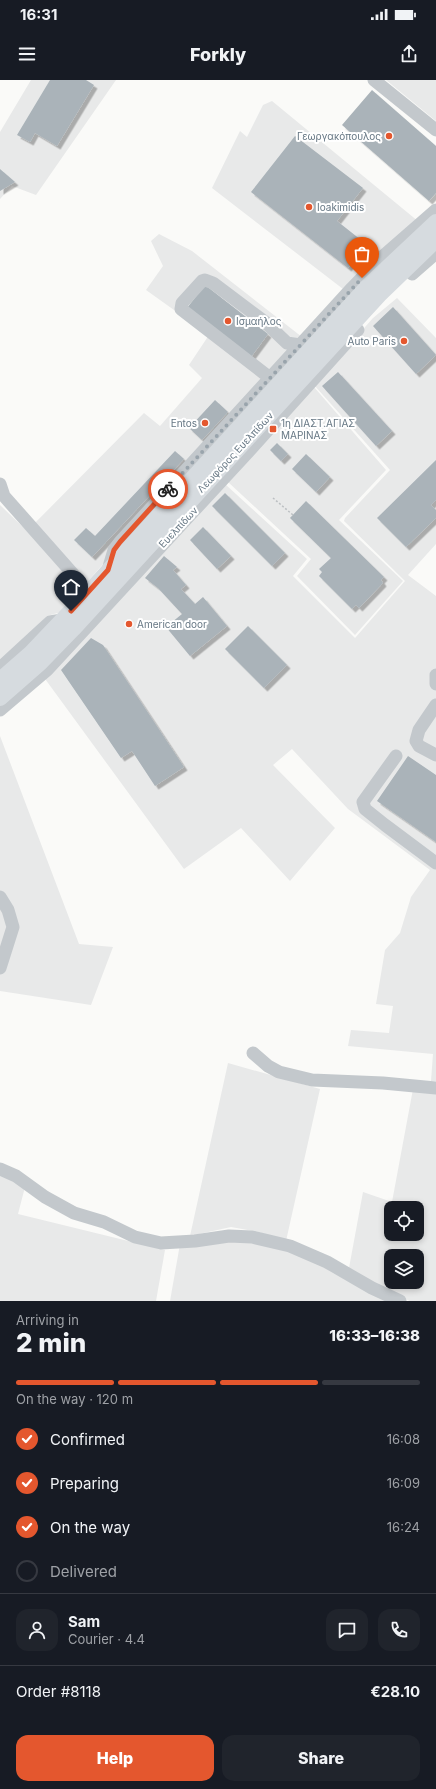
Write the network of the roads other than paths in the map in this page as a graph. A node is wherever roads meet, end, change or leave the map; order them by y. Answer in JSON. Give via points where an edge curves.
{"nodes":[{"id":1,"x":374,"y":80,"type":"edge"},
{"id":2,"x":436,"y":130,"type":"edge"},
{"id":3,"x":436,"y":210,"type":"edge"},
{"id":4,"x":436,"y":222,"type":"edge"},
{"id":5,"x":436,"y":240,"type":"edge"},
{"id":6,"x":436,"y":253,"type":"edge"},
{"id":7,"x":339,"y":345,"type":"junction"},
{"id":8,"x":304,"y":349,"type":"junction"},
{"id":9,"x":270,"y":378,"type":"junction"},
{"id":10,"x":0,"y":484,"type":"edge"},
{"id":11,"x":118,"y":577,"type":"junction"},
{"id":12,"x":95,"y":603,"type":"junction"},
{"id":13,"x":62,"y":620,"type":"junction"},
{"id":14,"x":43,"y":666,"type":"junction"},
{"id":15,"x":0,"y":668,"type":"edge"},
{"id":16,"x":436,"y":675,"type":"edge"},
{"id":17,"x":0,"y":680,"type":"edge"},
{"id":18,"x":436,"y":684,"type":"edge"},
{"id":19,"x":0,"y":698,"type":"edge"},
{"id":20,"x":436,"y":705,"type":"edge"},
{"id":21,"x":0,"y":710,"type":"edge"},
{"id":22,"x":436,"y":755,"type":"edge"},
{"id":23,"x":396,"y":756,"type":"dead end"},
{"id":24,"x":436,"y":863,"type":"edge"},
{"id":25,"x":0,"y":897,"type":"edge"},
{"id":26,"x":0,"y":923,"type":"edge"},
{"id":27,"x":13,"y":927,"type":"junction"},
{"id":28,"x":0,"y":968,"type":"edge"},
{"id":29,"x":253,"y":1053,"type":"dead end"},
{"id":30,"x":436,"y":1088,"type":"edge"},
{"id":31,"x":0,"y":1169,"type":"edge"},
{"id":32,"x":400,"y":1301,"type":"edge"}],
"edges":[{"from":1,"to":2,"type":"street"},
{"from":3,"to":8,"type":"street","via":[[381,258]]},
{"from":4,"to":8,"type":"main road","name":"Λεωφόρος Ευελπίδων"},
{"from":5,"to":7,"type":"main road","name":"Λεωφόρος Ευελπίδων","via":[[379,295]]},
{"from":6,"to":7,"type":"street"},
{"from":7,"to":11,"type":"main road","name":"Λεωφόρος Ευελπίδων","via":[[245,448]]},
{"from":8,"to":9,"type":"street"},
{"from":8,"to":9,"type":"street","via":[[287,343],[213,283],[202,281],[182,303],[181,309]]},
{"from":8,"to":11,"type":"main road","name":"Λεωφόρος Ευελπίδων"},
{"from":9,"to":11,"type":"street","via":[[120,542],[114,550]]},
{"from":10,"to":12,"type":"street","via":[[4,496]]},
{"from":11,"to":12,"type":"main road","name":"Λεωφόρος Ευελπίδων"},
{"from":11,"to":12,"type":"street"},
{"from":12,"to":13,"type":"main road","name":"Λεωφόρος Ευελπίδων"},
{"from":12,"to":14,"type":"main road","name":"Λεωφόρος Ευελπίδων"},
{"from":13,"to":15,"type":"street","via":[[50,622]]},
{"from":13,"to":17,"type":"main road","name":"Λεωφόρος Ευελπίδων","via":[[31,653]]},
{"from":14,"to":19,"type":"main road","name":"Λεωφόρος Ευελπίδων"},
{"from":14,"to":21,"type":"street"},
{"from":16,"to":18,"type":"street"},
{"from":20,"to":22,"type":"street","via":[[419,730],[416,741],[419,746]]},
{"from":23,"to":24,"type":"street","via":[[363,802],[365,808]]},
{"from":25,"to":27,"type":"street","via":[[8,910]]},
{"from":26,"to":27,"type":"street"},
{"from":27,"to":28,"type":"street"},
{"from":29,"to":30,"type":"street","via":[[279,1072],[312,1080]]},
{"from":31,"to":32,"type":"street","via":[[16,1176],[45,1197],[74,1213],[104,1222],[135,1237],[161,1243],[228,1236],[252,1237],[290,1246],[327,1262]]}]}
